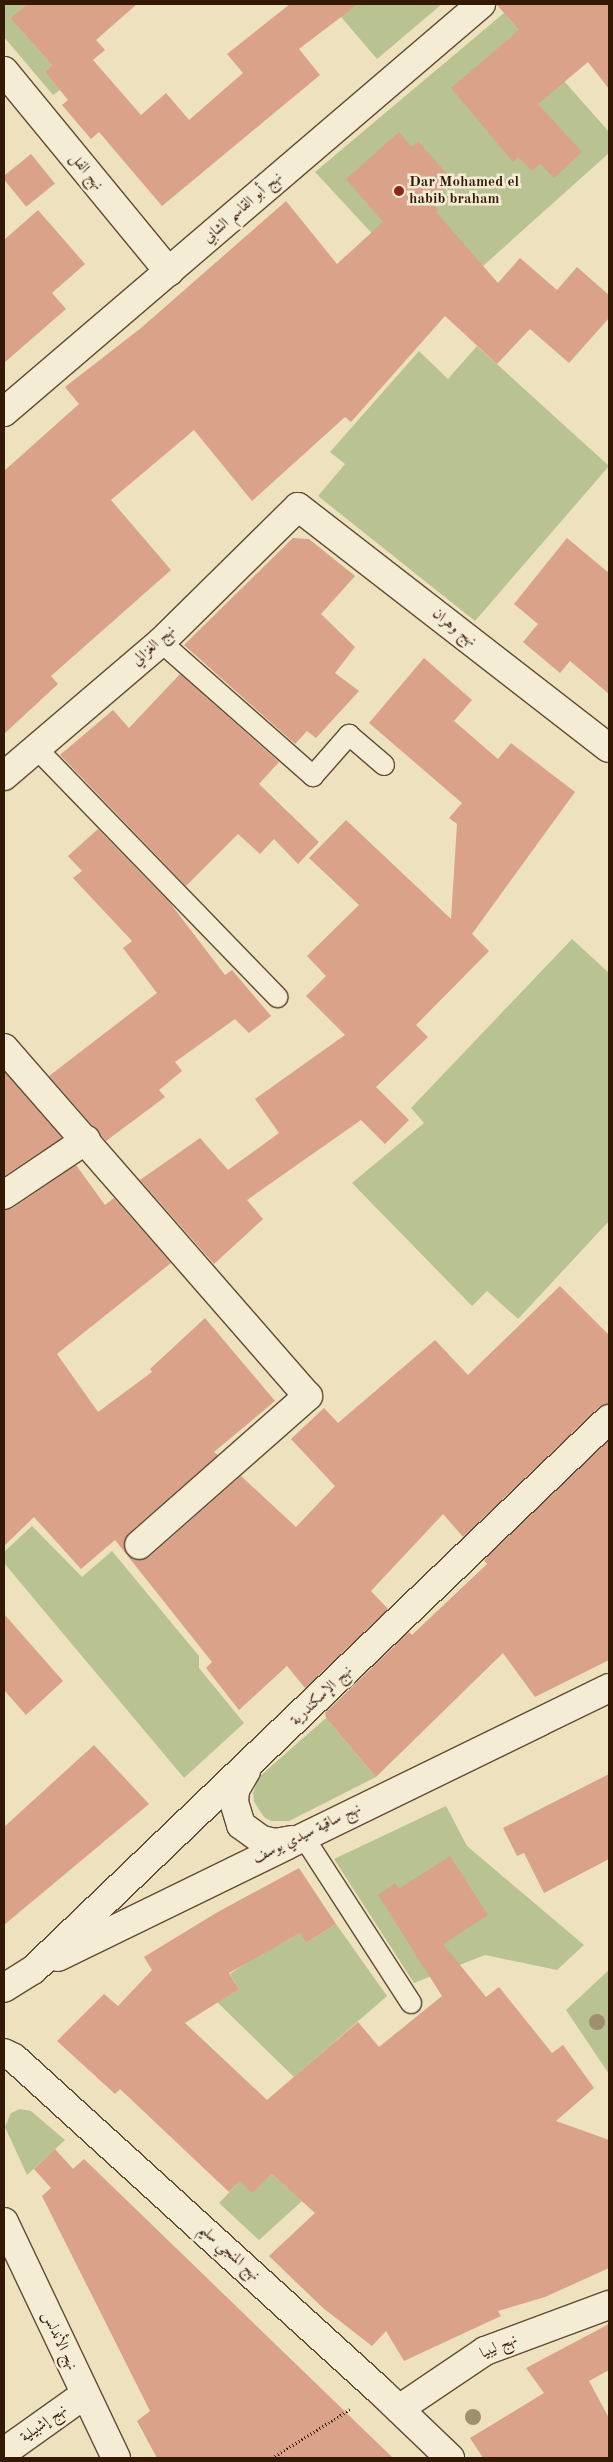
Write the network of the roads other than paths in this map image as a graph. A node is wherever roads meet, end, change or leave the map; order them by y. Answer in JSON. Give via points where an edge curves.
{"nodes":[{"id":1,"x":481,"y":4,"type":"edge"},
{"id":2,"x":4,"y":71,"type":"edge"},
{"id":3,"x":169,"y":272,"type":"junction"},
{"id":4,"x":4,"y":412,"type":"edge"},
{"id":5,"x":298,"y":507,"type":"joint"},
{"id":6,"x":161,"y":642,"type":"junction"},
{"id":7,"x":36,"y":748,"type":"junction"},
{"id":8,"x":609,"y":748,"type":"edge"},
{"id":9,"x":384,"y":764,"type":"dead end"},
{"id":10,"x":4,"y":776,"type":"edge"},
{"id":11,"x":277,"y":997,"type":"dead end"},
{"id":12,"x":4,"y":1048,"type":"edge"},
{"id":13,"x":86,"y":1140,"type":"junction"},
{"id":14,"x":4,"y":1195,"type":"edge"},
{"id":15,"x":609,"y":1419,"type":"edge"},
{"id":16,"x":139,"y":1545,"type":"dead end"},
{"id":17,"x":609,"y":1688,"type":"edge"},
{"id":18,"x":250,"y":1766,"type":"junction"},
{"id":19,"x":303,"y":1836,"type":"junction"},
{"id":20,"x":33,"y":1970,"type":"junction"},
{"id":21,"x":4,"y":1974,"type":"edge"},
{"id":22,"x":4,"y":1988,"type":"edge"},
{"id":23,"x":411,"y":2003,"type":"dead end"},
{"id":24,"x":4,"y":2053,"type":"edge"},
{"id":25,"x":4,"y":2222,"type":"edge"},
{"id":26,"x":609,"y":2305,"type":"edge"},
{"id":27,"x":84,"y":2395,"type":"junction"},
{"id":28,"x":400,"y":2409,"type":"junction"},
{"id":29,"x":4,"y":2452,"type":"edge"},
{"id":30,"x":116,"y":2458,"type":"edge"},
{"id":31,"x":450,"y":2458,"type":"edge"}],
"edges":[{"from":1,"to":3,"type":"street","name":"نهج أبو القاسم الشابي"},
{"from":2,"to":3,"type":"street","name":"نهج الفل"},
{"from":3,"to":4,"type":"street","name":"نهج أبو القاسم الشابي"},
{"from":5,"to":6,"type":"street","name":"نهج الغزالي"},
{"from":5,"to":8,"type":"street","name":"نهج وهران"},
{"from":6,"to":7,"type":"street","name":"نهج الغزالي"},
{"from":6,"to":9,"type":"lane","via":[[313,776],[349,735]]},
{"from":7,"to":10,"type":"street","name":"نهج الغزالي"},
{"from":7,"to":11,"type":"lane"},
{"from":12,"to":13,"type":"street"},
{"from":13,"to":14,"type":"street"},
{"from":13,"to":16,"type":"street","via":[[308,1396]]},
{"from":15,"to":18,"type":"street","name":"نهج الإسكندرية"},
{"from":17,"to":19,"type":"street","name":"نهج ساقية سيدي يوسف"},
{"from":18,"to":19,"type":"street","via":[[235,1790],[236,1814],[242,1825],[262,1840],[275,1843]]},
{"from":18,"to":20,"type":"street","name":"نهج الإسكندرية"},
{"from":19,"to":20,"type":"street","name":"نهج ساقية سيدي يوسف"},
{"from":19,"to":23,"type":"lane"},
{"from":20,"to":21,"type":"street","name":"نهج ساقية سيدي يوسف"},
{"from":20,"to":22,"type":"street"},
{"from":24,"to":28,"type":"street","name":"نهج المنجي سليم","via":[[14,2058]]},
{"from":25,"to":27,"type":"street","name":"نهج الأندلس"},
{"from":26,"to":28,"type":"street","name":"نهج ليبيا","via":[[485,2351]]},
{"from":27,"to":29,"type":"street","name":"نهج إشبيلية"},
{"from":27,"to":30,"type":"street","name":"نهج الأندلس"},
{"from":28,"to":31,"type":"street","name":"نهج المنجي سليم"}]}
